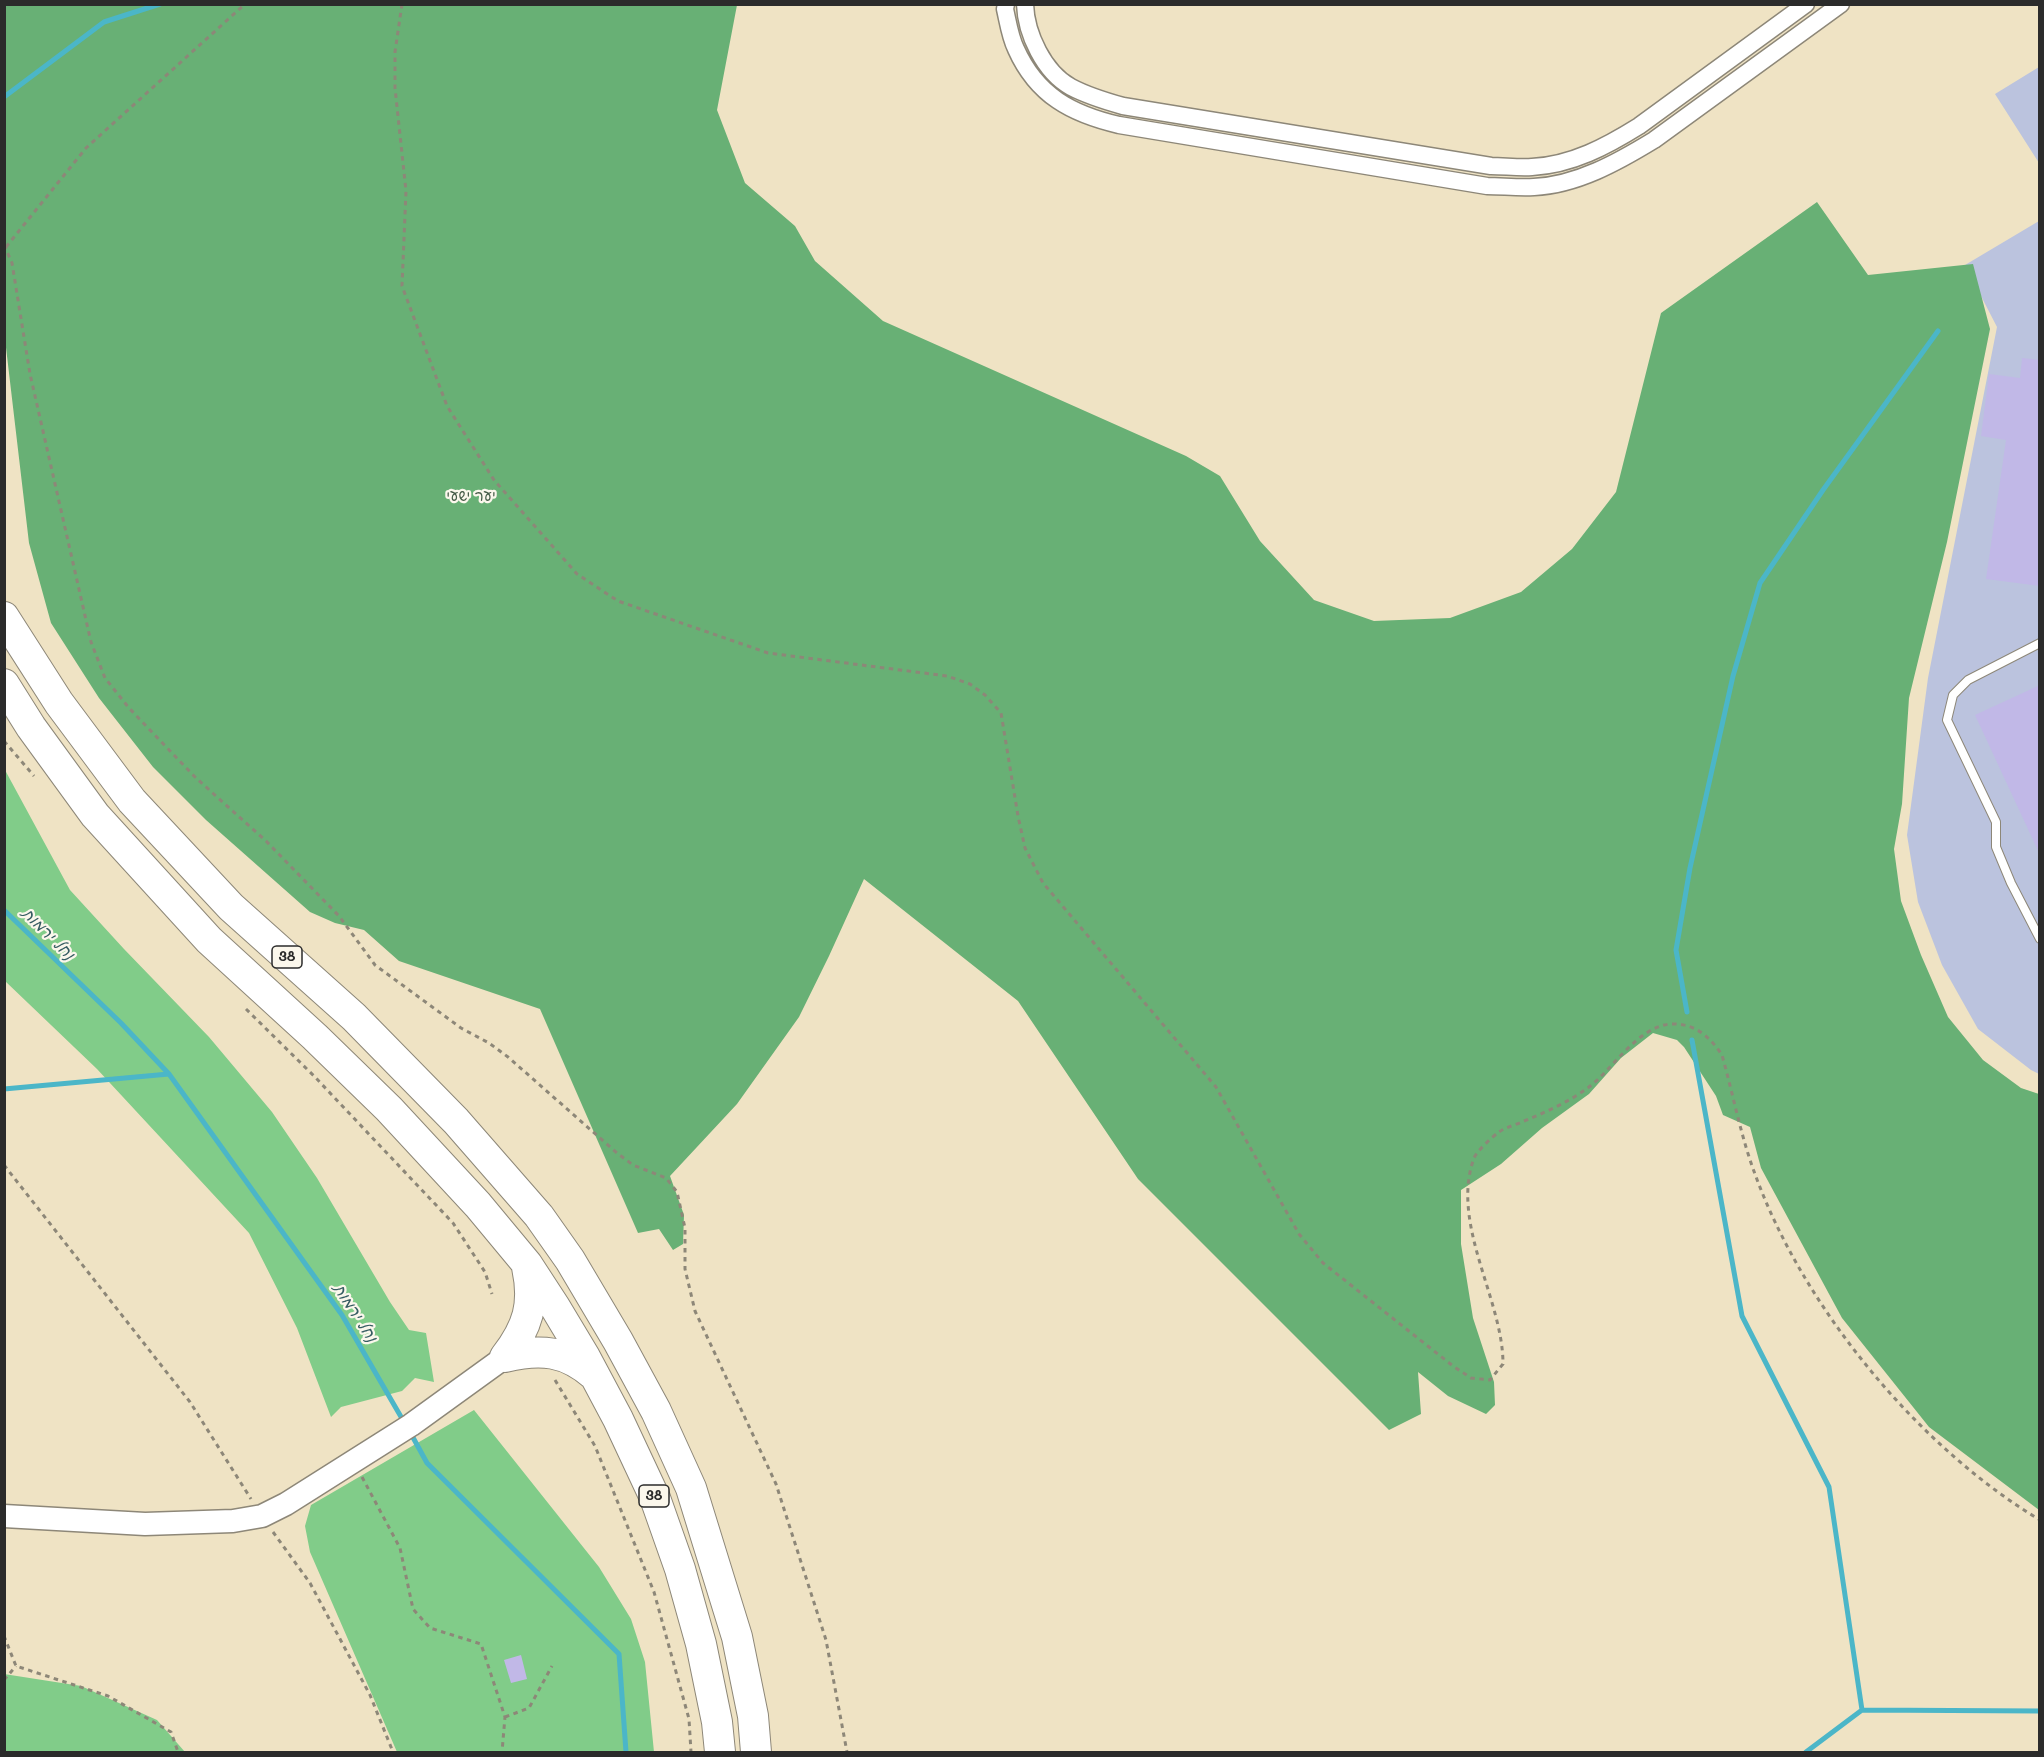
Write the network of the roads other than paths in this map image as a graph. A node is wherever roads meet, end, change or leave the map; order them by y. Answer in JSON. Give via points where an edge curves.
{"nodes":[{"id":1,"x":1006,"y":4,"type":"edge"},
{"id":2,"x":1025,"y":4,"type":"edge"},
{"id":3,"x":1806,"y":4,"type":"edge"},
{"id":4,"x":1841,"y":4,"type":"edge"},
{"id":5,"x":4,"y":617,"type":"edge"},
{"id":6,"x":2040,"y":643,"type":"edge"},
{"id":7,"x":4,"y":684,"type":"edge"},
{"id":8,"x":2040,"y":939,"type":"edge"},
{"id":9,"x":527,"y":1264,"type":"junction"},
{"id":10,"x":505,"y":1357,"type":"junction"},
{"id":11,"x":595,"y":1376,"type":"junction"},
{"id":12,"x":4,"y":1516,"type":"edge"},
{"id":13,"x":720,"y":1752,"type":"edge"},
{"id":14,"x":756,"y":1752,"type":"edge"}],
"edges":[{"from":1,"to":4,"type":"street","via":[[1016,48],[1032,77],[1057,101],[1091,118],[1487,186],[1535,187],[1584,177],[1624,158]]},
{"from":2,"to":3,"type":"street","via":[[1033,39],[1048,67],[1069,86],[1097,99],[1491,166],[1534,167],[1578,158],[1640,126]]},
{"from":5,"to":14,"type":"highway","number":"38","via":[[59,703],[132,801],[231,907],[354,1017],[456,1121],[539,1216],[570,1260],[656,1411],[691,1488],[737,1637]]},
{"from":6,"to":8,"type":"lane","via":[[1968,680],[1953,695],[1947,720],[1996,822],[1996,847]]},
{"from":7,"to":9,"type":"highway","number":"38","via":[[95,815],[209,940],[389,1109]]},
{"from":9,"to":10,"type":"highway","via":[[530,1312]]},
{"from":9,"to":11,"type":"highway","number":"38"},
{"from":10,"to":11,"type":"highway","via":[[541,1351],[556,1354]]},
{"from":10,"to":12,"type":"street","via":[[411,1425],[262,1516],[233,1521],[145,1524]]},
{"from":11,"to":13,"type":"highway","number":"38","via":[[655,1498],[680,1569],[701,1644]]}]}
